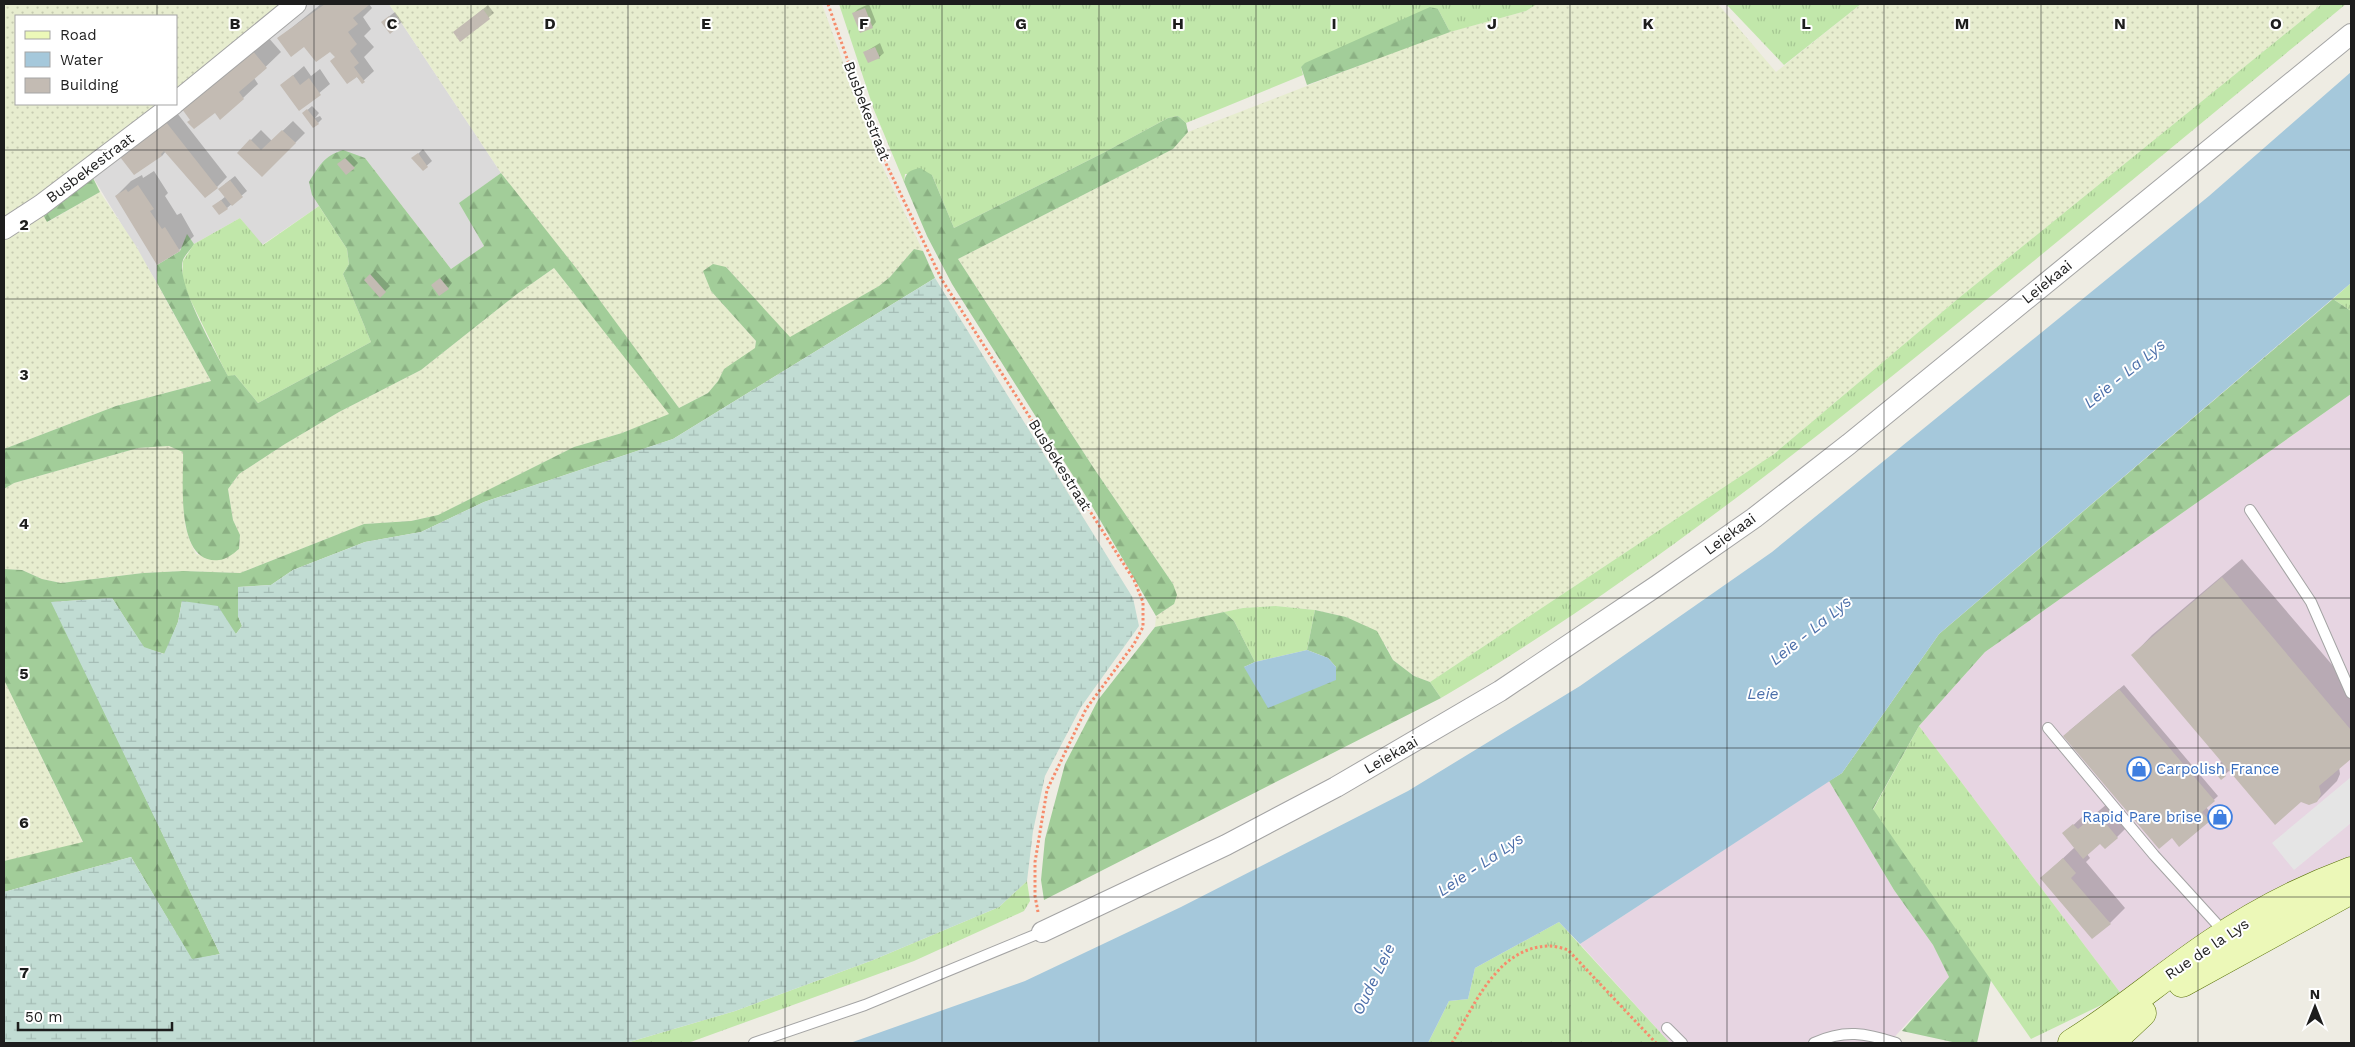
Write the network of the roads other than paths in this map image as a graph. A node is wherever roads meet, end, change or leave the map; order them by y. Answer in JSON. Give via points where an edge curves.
{"nodes":[{"id":1,"x":296,"y":4,"type":"edge"},
{"id":2,"x":2351,"y":34,"type":"edge"},
{"id":3,"x":178,"y":101,"type":"edge"},
{"id":4,"x":172,"y":105,"type":"edge"},
{"id":5,"x":4,"y":228,"type":"edge"},
{"id":6,"x":2250,"y":510,"type":"dead end"},
{"id":7,"x":2351,"y":692,"type":"edge"},
{"id":8,"x":2048,"y":728,"type":"dead end"},
{"id":9,"x":2346,"y":880,"type":"edge"},
{"id":10,"x":1042,"y":932,"type":"joint"},
{"id":11,"x":2225,"y":934,"type":"junction"},
{"id":12,"x":1667,"y":1028,"type":"dead end"},
{"id":13,"x":1873,"y":1039,"type":"edge"},
{"id":14,"x":754,"y":1043,"type":"edge"},
{"id":15,"x":1682,"y":1043,"type":"edge"},
{"id":16,"x":1814,"y":1043,"type":"edge"},
{"id":17,"x":1896,"y":1043,"type":"edge"},
{"id":18,"x":2072,"y":1043,"type":"edge"},
{"id":19,"x":2110,"y":1043,"type":"edge"}],
"edges":[{"from":1,"to":3,"type":"street","name":"Busbekestraat"},
{"from":2,"to":10,"type":"street","name":"Leiekaai","via":[[1849,444],[1754,518],[1658,585],[1500,691],[1336,787],[1226,845]]},
{"from":4,"to":5,"type":"street","name":"Busbekestraat","via":[[41,205]]},
{"from":6,"to":7,"type":"lane","via":[[2311,602]]},
{"from":8,"to":11,"type":"lane"},
{"from":9,"to":11,"type":"main road","name":"Rue de la Lys","via":[[2287,900]]},
{"from":9,"to":19,"type":"main road","name":"Rue de la Lys","via":[[2202,971],[2137,1017]]},
{"from":10,"to":14,"type":"lane","via":[[865,1005]]},
{"from":11,"to":18,"type":"main road","name":"Rue de la Lys"},
{"from":12,"to":15,"type":"lane"},
{"from":13,"to":16,"type":"lane","via":[[1857,1033],[1826,1037]]},
{"from":13,"to":17,"type":"lane"}]}
